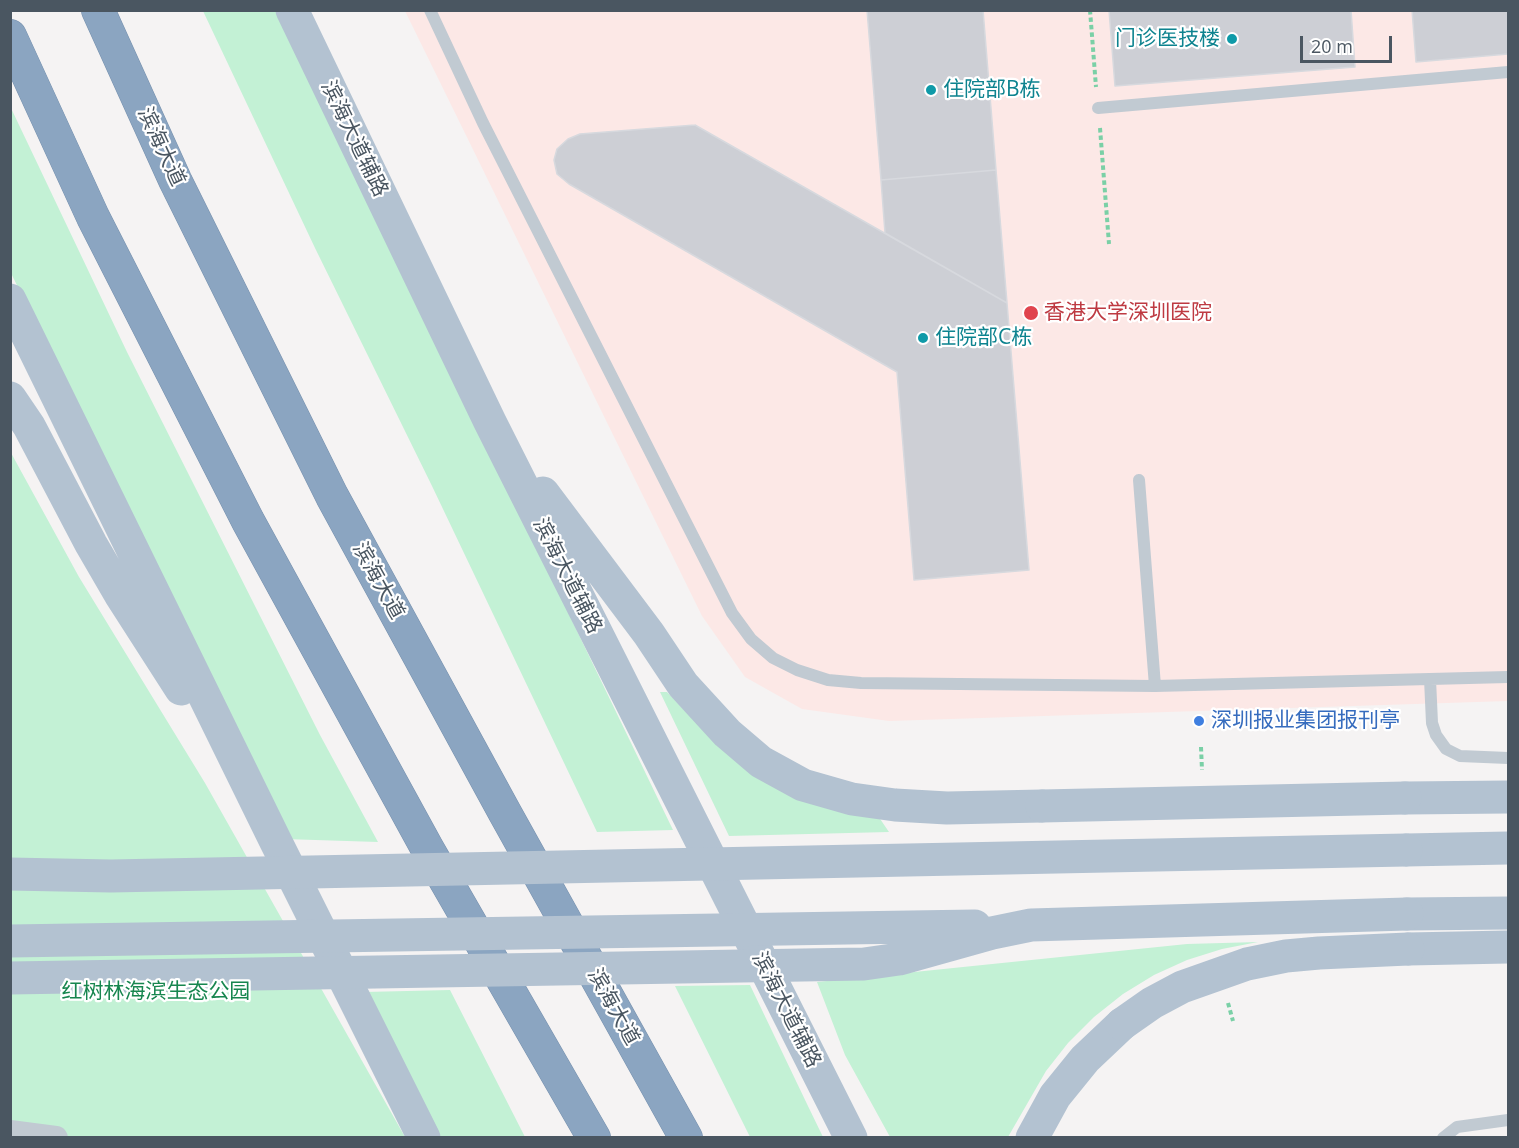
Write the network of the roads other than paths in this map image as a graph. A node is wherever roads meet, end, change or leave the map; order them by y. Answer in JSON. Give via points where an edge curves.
{"nodes":[{"id":1,"x":98,"y":10,"type":"edge"},
{"id":2,"x":292,"y":10,"type":"edge"},
{"id":3,"x":430,"y":10,"type":"edge"},
{"id":4,"x":10,"y":36,"type":"edge"},
{"id":5,"x":1509,"y":72,"type":"edge"},
{"id":6,"x":1098,"y":108,"type":"dead end"},
{"id":7,"x":10,"y":300,"type":"edge"},
{"id":8,"x":10,"y":398,"type":"edge"},
{"id":9,"x":490,"y":422,"type":"junction"},
{"id":10,"x":1139,"y":480,"type":"dead end"},
{"id":11,"x":1509,"y":677,"type":"edge"},
{"id":12,"x":1430,"y":679,"type":"junction"},
{"id":13,"x":1155,"y":686,"type":"junction"},
{"id":14,"x":1509,"y":759,"type":"edge"},
{"id":15,"x":1509,"y":797,"type":"edge"},
{"id":16,"x":275,"y":840,"type":"junction"},
{"id":17,"x":1509,"y":848,"type":"edge"},
{"id":18,"x":10,"y":874,"type":"edge"},
{"id":19,"x":111,"y":876,"type":"junction"},
{"id":20,"x":10,"y":883,"type":"edge"},
{"id":21,"x":1509,"y":913,"type":"edge"},
{"id":22,"x":1031,"y":925,"type":"junction"},
{"id":23,"x":10,"y":941,"type":"edge"},
{"id":24,"x":1509,"y":947,"type":"edge"},
{"id":25,"x":10,"y":978,"type":"edge"},
{"id":26,"x":1509,"y":1120,"type":"edge"},
{"id":27,"x":10,"y":1132,"type":"edge"},
{"id":28,"x":56,"y":1137,"type":"edge"},
{"id":29,"x":424,"y":1137,"type":"edge"},
{"id":30,"x":594,"y":1137,"type":"edge"},
{"id":31,"x":686,"y":1137,"type":"edge"},
{"id":32,"x":851,"y":1137,"type":"edge"},
{"id":33,"x":1032,"y":1137,"type":"edge"},
{"id":34,"x":1443,"y":1137,"type":"edge"}],
"edges":[{"from":1,"to":31,"type":"highway","name":"滨海大道","via":[[176,180],[332,496]]},
{"from":2,"to":9,"type":"main road","name":"滨海大道辅路"},
{"from":3,"to":13,"type":"lane","via":[[483,123],[732,613],[751,639],[773,658],[828,680]]},
{"from":4,"to":30,"type":"highway","via":[[93,217],[248,521],[427,848]]},
{"from":5,"to":6,"type":"lane"},
{"from":7,"to":16,"type":"main road"},
{"from":8,"to":16,"type":"main road","via":[[120,594]]},
{"from":9,"to":15,"type":"main road","bridge":true,"via":[[649,634],[683,686],[761,762],[803,784],[852,799],[947,808]]},
{"from":9,"to":32,"type":"main road","name":"滨海大道辅路"},
{"from":10,"to":13,"type":"lane"},
{"from":11,"to":12,"type":"lane"},
{"from":12,"to":13,"type":"lane"},
{"from":12,"to":14,"type":"lane","via":[[1432,723],[1446,749],[1460,756]]},
{"from":16,"to":29,"type":"main road"},
{"from":17,"to":19,"type":"main road","bridge":true},
{"from":18,"to":19,"type":"main road","bridge":true},
{"from":19,"to":20,"type":"main road","bridge":true},
{"from":21,"to":22,"type":"main road","bridge":true},
{"from":22,"to":23,"type":"main road","bridge":true},
{"from":22,"to":25,"type":"main road","bridge":true,"via":[[899,959],[864,964]]},
{"from":24,"to":33,"type":"main road","bridge":true,"via":[[1286,956],[1247,964],[1182,987],[1122,1024],[1085,1059],[1055,1096]]},
{"from":26,"to":34,"type":"lane","via":[[1457,1127]]},
{"from":27,"to":28,"type":"street"}]}
